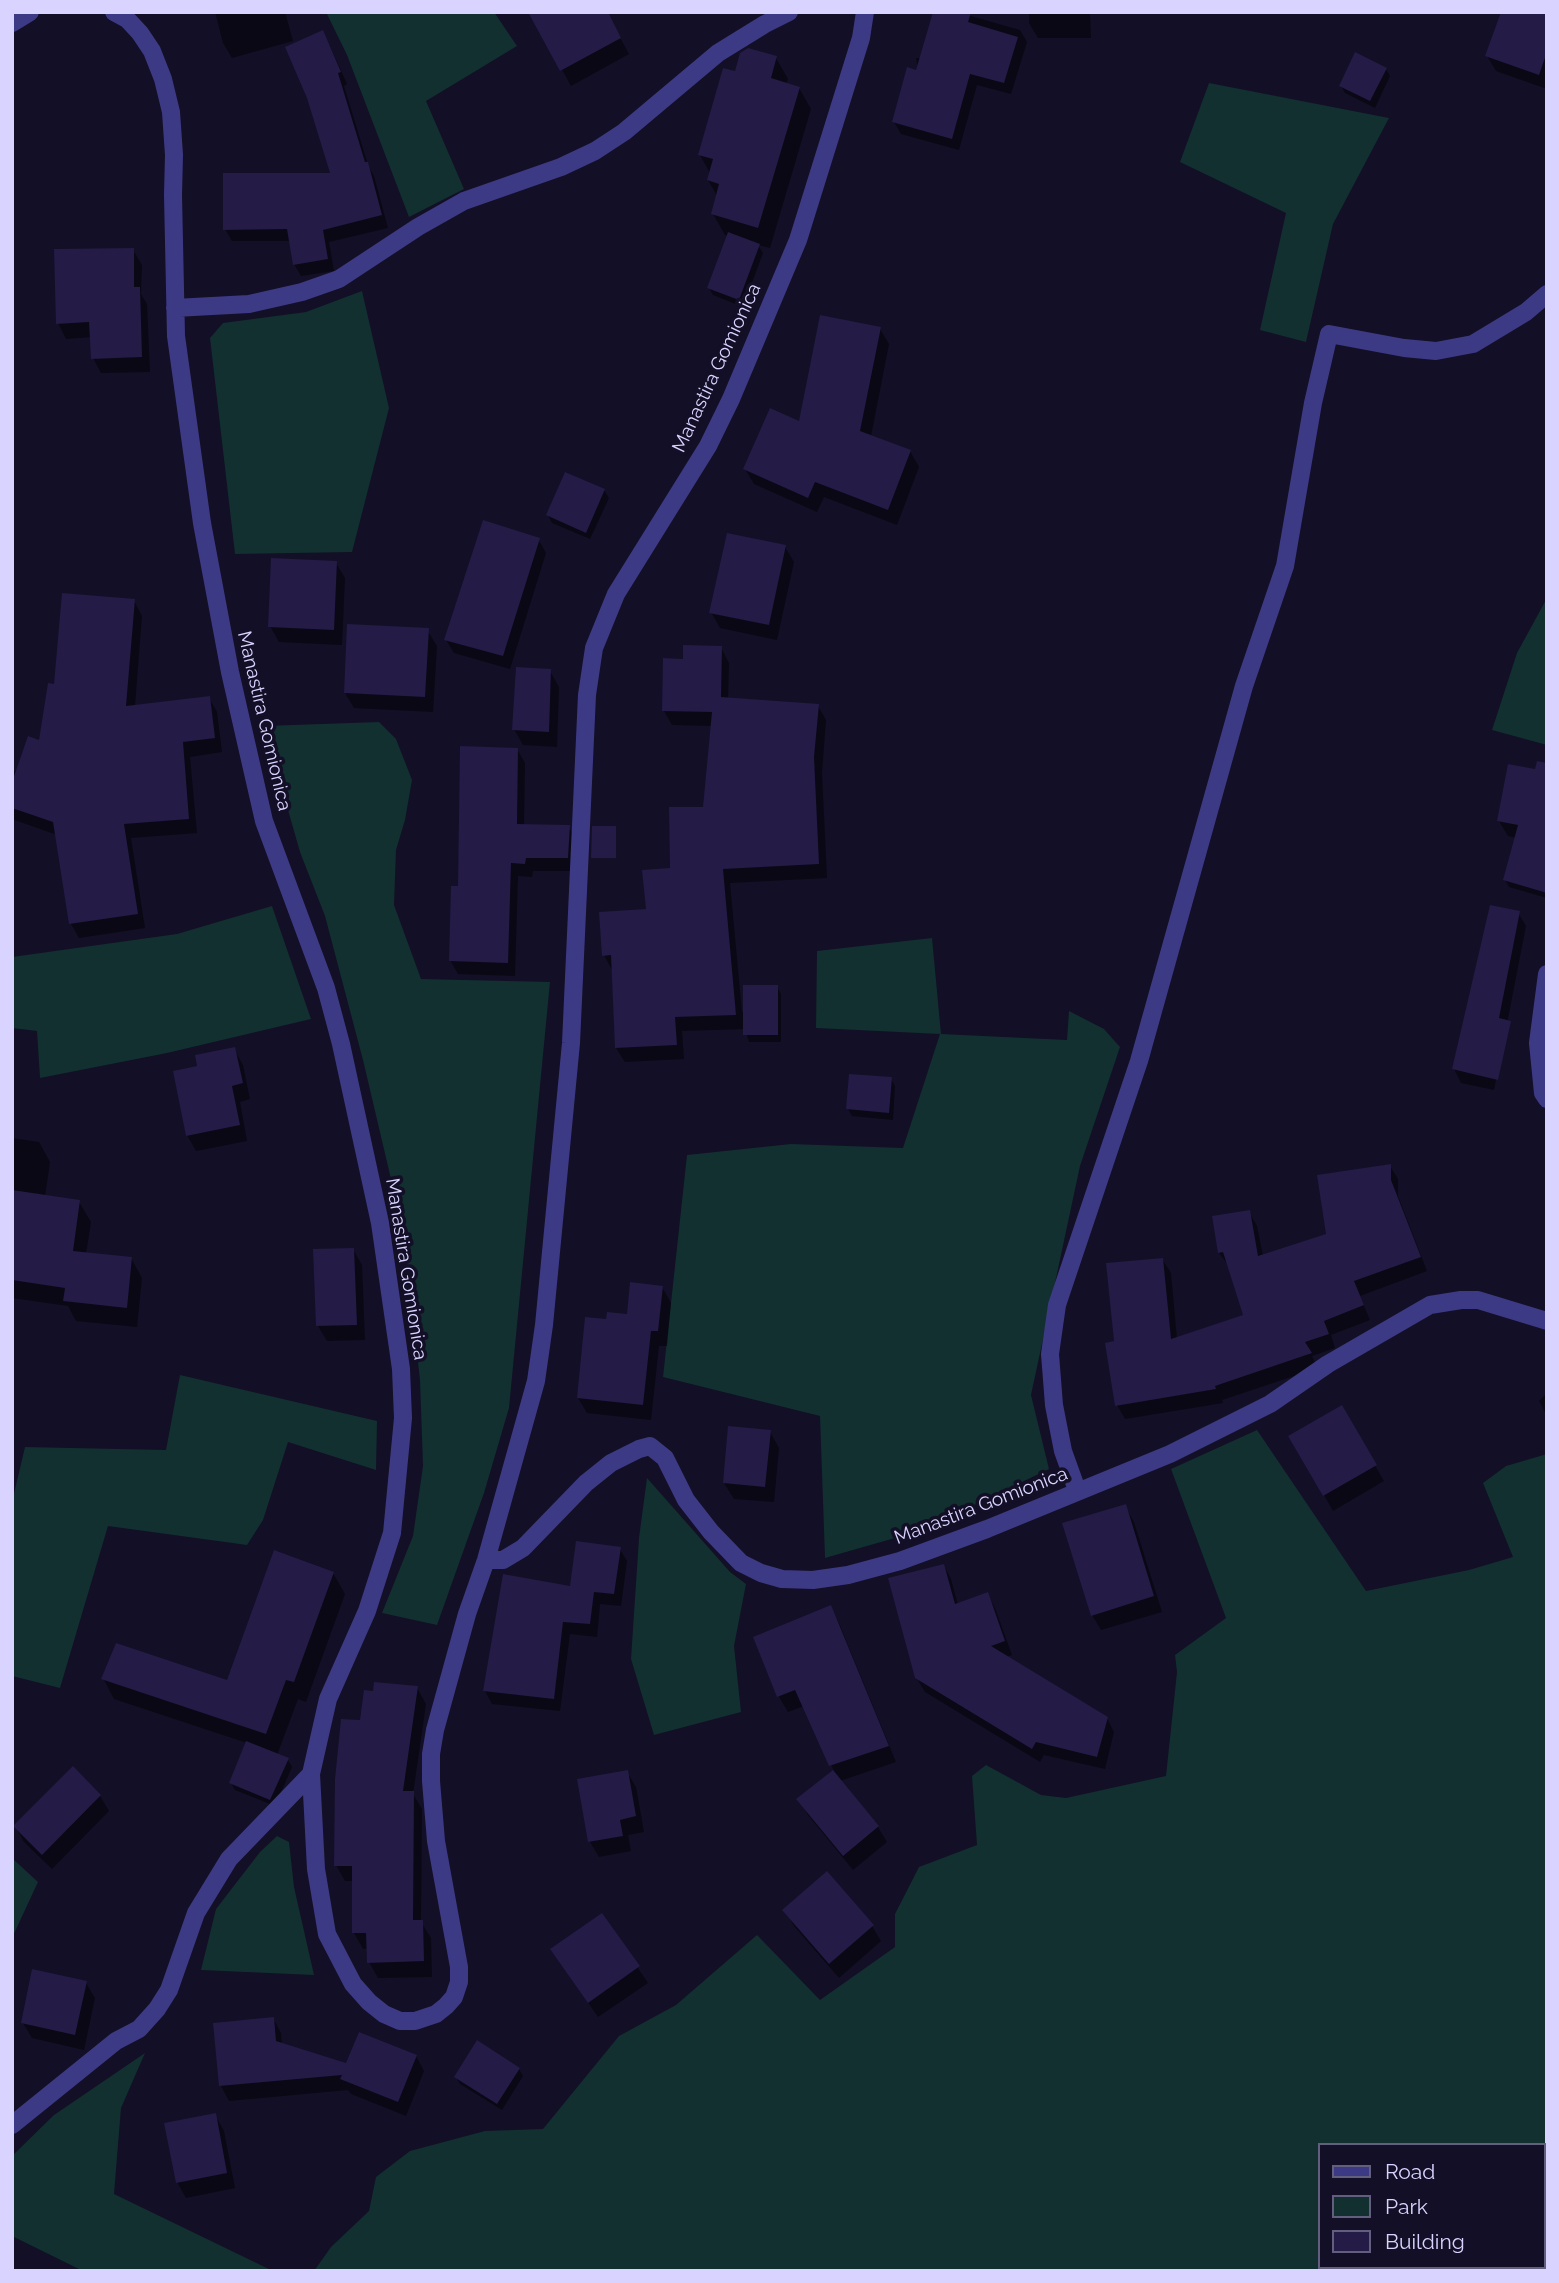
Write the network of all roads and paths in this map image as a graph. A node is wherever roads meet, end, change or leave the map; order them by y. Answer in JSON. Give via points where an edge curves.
{"nodes":[{"id":1,"x":30,"y":12,"type":"edge"},
{"id":2,"x":114,"y":12,"type":"edge"},
{"id":3,"x":789,"y":12,"type":"edge"},
{"id":4,"x":865,"y":12,"type":"edge"},
{"id":5,"x":12,"y":23,"type":"edge"},
{"id":6,"x":1547,"y":294,"type":"edge"},
{"id":7,"x":175,"y":308,"type":"junction"},
{"id":8,"x":1547,"y":974,"type":"edge"},
{"id":9,"x":1547,"y":1099,"type":"edge"},
{"id":10,"x":1547,"y":1321,"type":"edge"},
{"id":11,"x":1077,"y":1490,"type":"junction"},
{"id":12,"x":486,"y":1560,"type":"junction"},
{"id":13,"x":311,"y":1774,"type":"junction"},
{"id":14,"x":12,"y":2125,"type":"edge"}],
"edges":[{"from":1,"to":5,"type":"street"},
{"from":2,"to":7,"type":"street","name":"Manastira Gomionica","via":[[133,26],[152,51],[172,113]]},
{"from":3,"to":7,"type":"street","via":[[718,53],[595,151],[464,201],[340,279],[249,304]]},
{"from":4,"to":12,"type":"street","name":"Manastira Gomionica","via":[[798,240],[708,446],[616,594],[594,648],[587,695],[571,1043],[544,1325],[536,1381]]},
{"from":6,"to":11,"type":"street","via":[[1473,344],[1436,351],[1329,334],[1285,566],[1244,686],[1139,1061],[1057,1305],[1050,1354],[1054,1405]]},
{"from":7,"to":13,"type":"street","name":"Manastira Gomionica","via":[[202,523],[230,673],[264,821],[326,988],[341,1044],[380,1223],[401,1369],[403,1418],[392,1533],[367,1611],[328,1699]]},
{"from":8,"to":9,"type":"street","via":[[1538,1043]]},
{"from":10,"to":11,"type":"street","name":"Manastira Gomionica","via":[[1478,1300],[1430,1306],[1328,1364],[1270,1404],[1170,1454]]},
{"from":11,"to":12,"type":"street","name":"Manastira Gomionica","via":[[900,1560],[848,1575],[782,1579],[741,1563],[686,1500],[665,1458],[650,1446],[611,1463],[586,1483],[523,1548],[503,1560]]},
{"from":12,"to":13,"type":"street","name":"Manastira Gomionica","via":[[467,1614],[431,1754],[436,1841],[459,1967],[454,1997],[436,2014],[400,2021],[384,2014],[353,1984],[338,1958],[327,1934],[316,1869]]},
{"from":13,"to":14,"type":"street","via":[[229,1859],[196,1913],[178,1969],[157,2009],[139,2029],[116,2041]]}]}
